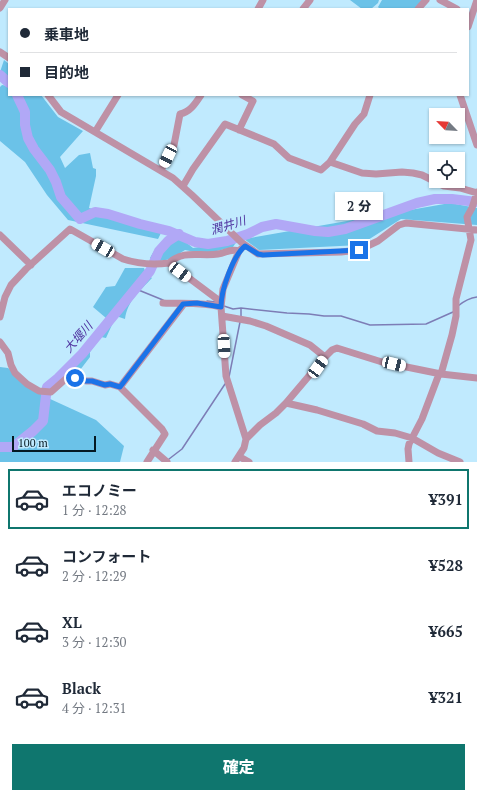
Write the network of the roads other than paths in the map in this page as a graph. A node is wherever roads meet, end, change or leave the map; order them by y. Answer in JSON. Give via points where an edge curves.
{"nodes":[{"id":1,"x":5,"y":0,"type":"edge"},
{"id":2,"x":310,"y":0,"type":"edge"},
{"id":3,"x":426,"y":0,"type":"edge"},
{"id":4,"x":440,"y":0,"type":"edge"},
{"id":5,"x":477,"y":0,"type":"edge"},
{"id":6,"x":0,"y":8,"type":"edge"},
{"id":7,"x":304,"y":8,"type":"edge"},
{"id":8,"x":419,"y":8,"type":"edge"},
{"id":9,"x":455,"y":8,"type":"edge"},
{"id":10,"x":472,"y":17,"type":"edge"},
{"id":11,"x":49,"y":96,"type":"edge"},
{"id":12,"x":117,"y":96,"type":"edge"},
{"id":13,"x":200,"y":96,"type":"edge"},
{"id":14,"x":244,"y":96,"type":"edge"},
{"id":15,"x":370,"y":96,"type":"edge"},
{"id":16,"x":460,"y":96,"type":"edge"},
{"id":17,"x":239,"y":130,"type":"junction"},
{"id":18,"x":95,"y":132,"type":"junction"},
{"id":19,"x":477,"y":145,"type":"edge"},
{"id":20,"x":330,"y":162,"type":"junction"},
{"id":21,"x":161,"y":170,"type":"junction"},
{"id":22,"x":183,"y":186,"type":"junction"},
{"id":23,"x":477,"y":194,"type":"edge"},
{"id":24,"x":474,"y":230,"type":"edge"},
{"id":25,"x":0,"y":235,"type":"edge"},
{"id":26,"x":243,"y":244,"type":"junction"},
{"id":27,"x":239,"y":251,"type":"junction"},
{"id":28,"x":166,"y":263,"type":"junction"},
{"id":29,"x":30,"y":265,"type":"junction"},
{"id":30,"x":163,"y":303,"type":"dead end"},
{"id":31,"x":183,"y":304,"type":"junction"},
{"id":32,"x":221,"y":304,"type":"junction"},
{"id":33,"x":222,"y":316,"type":"junction"},
{"id":34,"x":0,"y":317,"type":"edge"},
{"id":35,"x":0,"y":342,"type":"edge"},
{"id":36,"x":325,"y":357,"type":"junction"},
{"id":37,"x":440,"y":374,"type":"junction"},
{"id":38,"x":477,"y":378,"type":"edge"},
{"id":39,"x":120,"y":387,"type":"junction"},
{"id":40,"x":286,"y":403,"type":"junction"},
{"id":41,"x":412,"y":438,"type":"junction"},
{"id":42,"x":246,"y":439,"type":"junction"},
{"id":43,"x":153,"y":450,"type":"junction"},
{"id":44,"x":237,"y":459,"type":"edge"},
{"id":45,"x":147,"y":462,"type":"edge"},
{"id":46,"x":167,"y":462,"type":"edge"},
{"id":47,"x":249,"y":462,"type":"edge"},
{"id":48,"x":409,"y":462,"type":"edge"},
{"id":49,"x":460,"y":462,"type":"edge"}],
"edges":[{"from":1,"to":6,"type":"street"},
{"from":2,"to":7,"type":"street"},
{"from":3,"to":8,"type":"street"},
{"from":4,"to":9,"type":"street"},
{"from":5,"to":10,"type":"street"},
{"from":11,"to":18,"type":"street","via":[[61,112]]},
{"from":12,"to":18,"type":"street"},
{"from":13,"to":21,"type":"street","via":[[195,105],[180,114],[174,145]]},
{"from":14,"to":17,"type":"street","via":[[253,100]]},
{"from":15,"to":20,"type":"street","via":[[364,114]]},
{"from":16,"to":19,"type":"street"},
{"from":17,"to":20,"type":"street","via":[[274,144],[289,158],[321,170]]},
{"from":17,"to":22,"type":"street","via":[[225,124]]},
{"from":18,"to":21,"type":"street"},
{"from":20,"to":23,"type":"street","via":[[362,173],[402,172],[422,175],[444,186]]},
{"from":21,"to":22,"type":"street"},
{"from":22,"to":26,"type":"street"},
{"from":23,"to":24,"type":"street","via":[[467,217]]},
{"from":24,"to":26,"type":"street","via":[[406,223],[359,250],[341,252],[263,255]]},
{"from":24,"to":37,"type":"street","via":[[456,299],[455,322]]},
{"from":25,"to":29,"type":"street"},
{"from":26,"to":27,"type":"street"},
{"from":27,"to":28,"type":"street","via":[[230,250],[216,255],[185,254]]},
{"from":27,"to":32,"type":"street","via":[[223,289]]},
{"from":28,"to":29,"type":"street","via":[[147,264],[123,259],[70,229]]},
{"from":28,"to":32,"type":"street"},
{"from":29,"to":34,"type":"street","via":[[11,285]]},
{"from":30,"to":31,"type":"street"},
{"from":31,"to":32,"type":"street"},
{"from":31,"to":39,"type":"street"},
{"from":32,"to":33,"type":"street"},
{"from":33,"to":36,"type":"street","via":[[266,326],[310,345]]},
{"from":33,"to":42,"type":"street","via":[[226,376]]},
{"from":35,"to":39,"type":"street","via":[[8,353],[12,370],[27,384],[41,391],[51,392],[69,376]]},
{"from":36,"to":37,"type":"street","via":[[338,348],[382,362]]},
{"from":36,"to":40,"type":"street"},
{"from":37,"to":38,"type":"street"},
{"from":37,"to":41,"type":"street"},
{"from":39,"to":43,"type":"street","via":[[165,434]]},
{"from":40,"to":41,"type":"street","via":[[363,424],[377,431]]},
{"from":40,"to":42,"type":"street"},
{"from":41,"to":48,"type":"street","via":[[408,449]]},
{"from":41,"to":49,"type":"street"},
{"from":42,"to":44,"type":"street"},
{"from":43,"to":45,"type":"street"},
{"from":43,"to":46,"type":"street"},
{"from":44,"to":47,"type":"street"}]}
